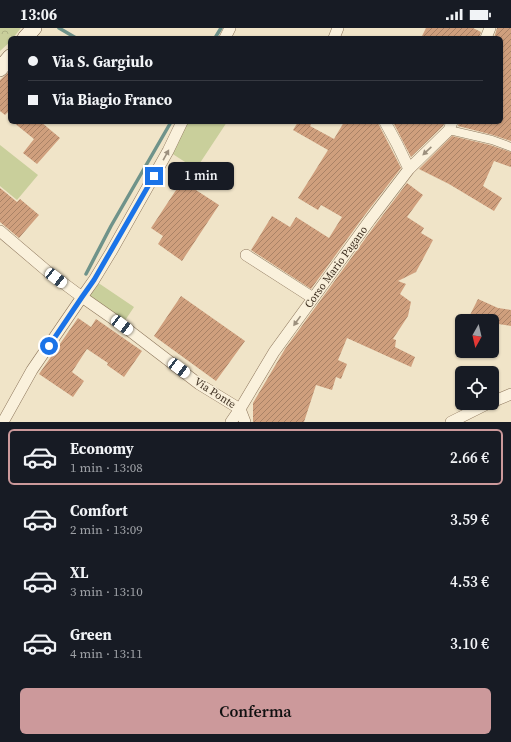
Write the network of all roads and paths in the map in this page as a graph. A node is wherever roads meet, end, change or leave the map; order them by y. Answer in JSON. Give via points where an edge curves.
{"nodes":[{"id":1,"x":34,"y":28,"type":"edge"},
{"id":2,"x":27,"y":36,"type":"edge"},
{"id":3,"x":8,"y":59,"type":"edge"},
{"id":4,"x":0,"y":69,"type":"edge"},
{"id":5,"x":181,"y":124,"type":"edge"},
{"id":6,"x":386,"y":124,"type":"edge"},
{"id":7,"x":450,"y":126,"type":"edge"},
{"id":8,"x":511,"y":147,"type":"edge"},
{"id":9,"x":409,"y":169,"type":"junction"},
{"id":10,"x":0,"y":231,"type":"edge"},
{"id":11,"x":246,"y":255,"type":"dead end"},
{"id":12,"x":82,"y":297,"type":"junction"},
{"id":13,"x":313,"y":298,"type":"junction"},
{"id":14,"x":511,"y":394,"type":"edge"},
{"id":15,"x":499,"y":399,"type":"edge"},
{"id":16,"x":240,"y":409,"type":"junction"},
{"id":17,"x":475,"y":410,"type":"edge"},
{"id":18,"x":3,"y":422,"type":"edge"},
{"id":19,"x":231,"y":422,"type":"edge"},
{"id":20,"x":245,"y":422,"type":"edge"},
{"id":21,"x":451,"y":422,"type":"edge"}],
"edges":[{"from":1,"to":2,"type":"main road"},
{"from":3,"to":4,"type":"main road"},
{"from":12,"to":5,"type":"street","one_way":true,"via":[[112,252]]},
{"from":6,"to":9,"type":"street"},
{"from":7,"to":8,"type":"street"},
{"from":7,"to":9,"type":"street","name":"Corso Mario Pagano","one_way":true},
{"from":9,"to":13,"type":"street","name":"Corso Mario Pagano"},
{"from":10,"to":12,"type":"street","name":"Via Ponte"},
{"from":11,"to":13,"type":"street"},
{"from":12,"to":16,"type":"street","name":"Via Ponte","via":[[199,384]]},
{"from":12,"to":18,"type":"street","via":[[32,370]]},
{"from":13,"to":16,"type":"street","name":"Corso Mario Pagano","one_way":true,"via":[[274,352]]},
{"from":14,"to":15,"type":"street"},
{"from":16,"to":19,"type":"street","name":"Corso Mario Pagano"},
{"from":16,"to":20,"type":"street"},
{"from":17,"to":21,"type":"street"}]}
